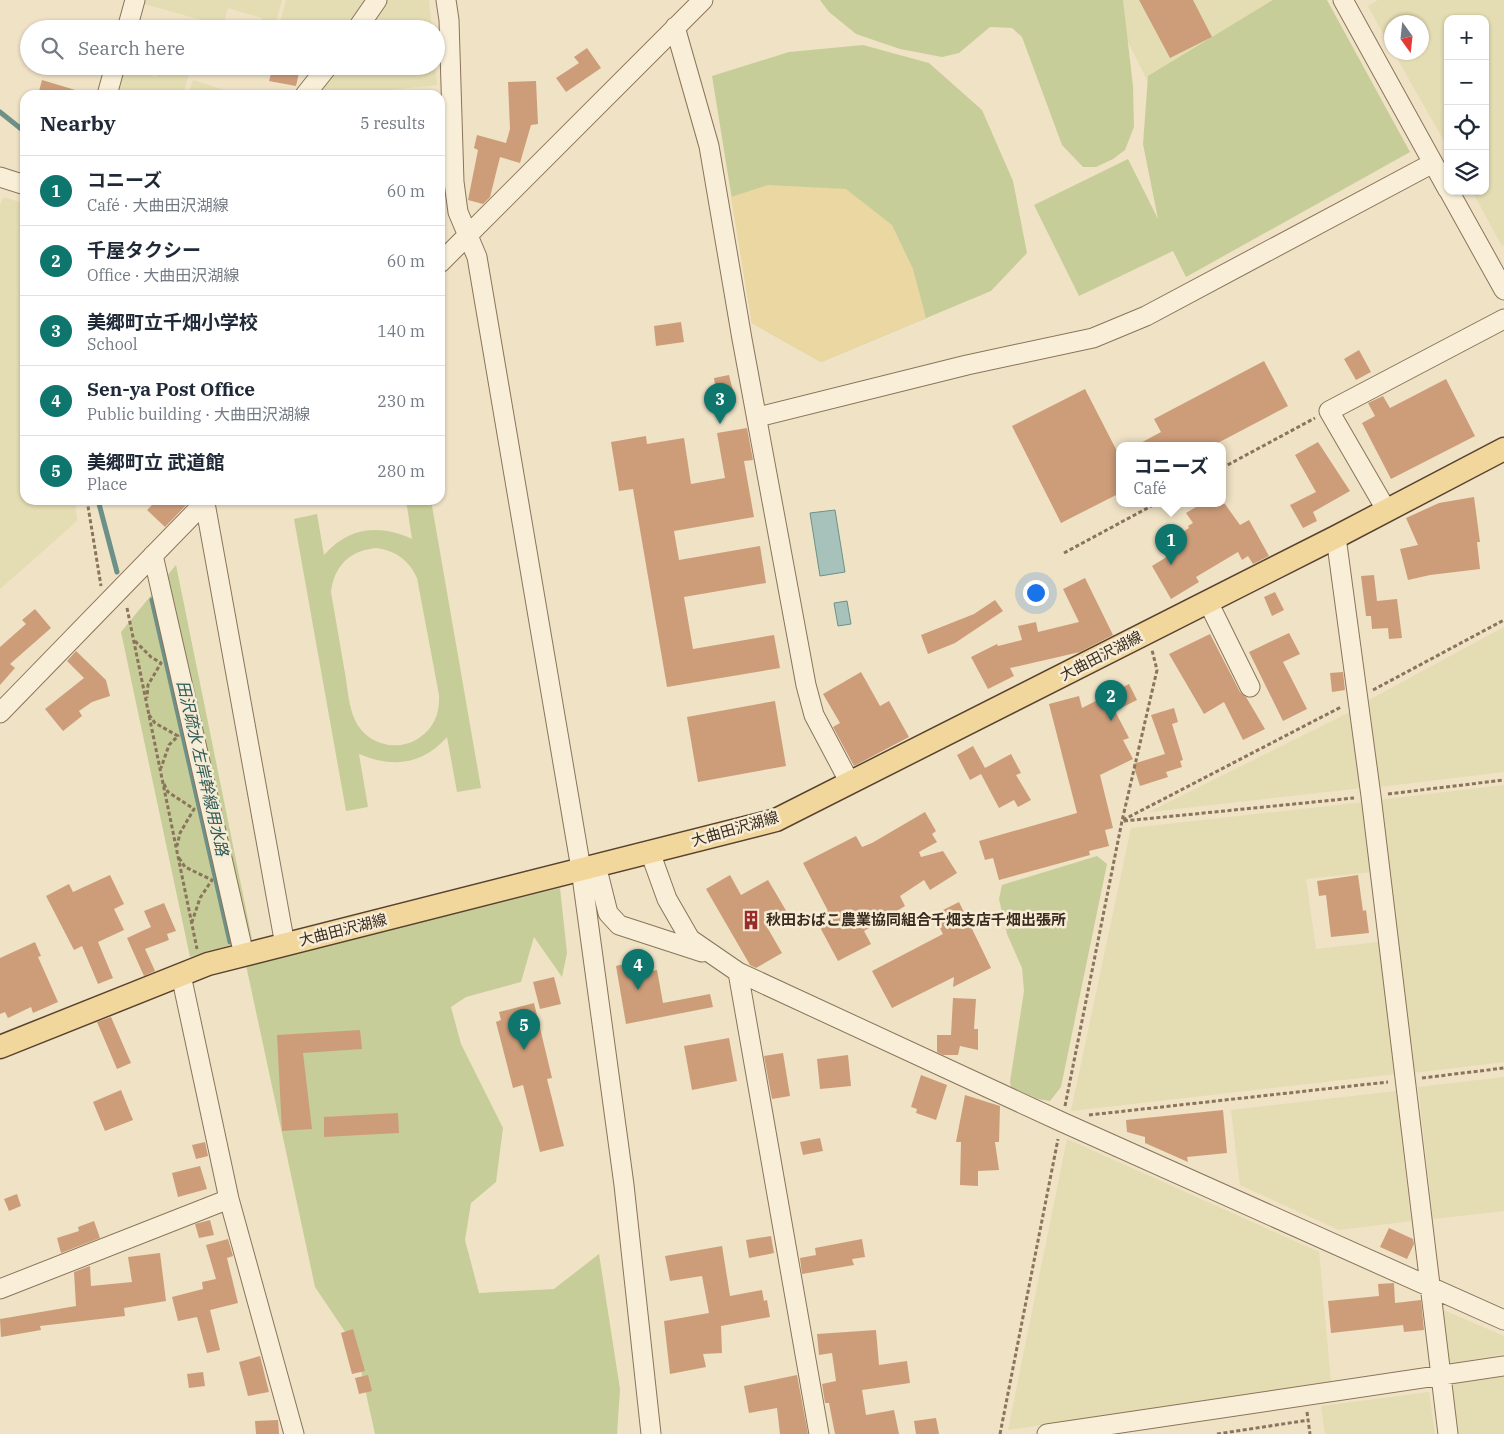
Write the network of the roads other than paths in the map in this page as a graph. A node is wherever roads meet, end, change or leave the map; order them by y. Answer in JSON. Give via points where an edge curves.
{"nodes":[{"id":1,"x":135,"y":0,"type":"edge"},
{"id":2,"x":377,"y":0,"type":"edge"},
{"id":3,"x":446,"y":0,"type":"edge"},
{"id":4,"x":703,"y":0,"type":"edge"},
{"id":5,"x":1343,"y":0,"type":"edge"},
{"id":6,"x":129,"y":20,"type":"edge"},
{"id":7,"x":363,"y":20,"type":"edge"},
{"id":8,"x":676,"y":27,"type":"junction"},
{"id":9,"x":113,"y":75,"type":"edge"},
{"id":10,"x":321,"y":75,"type":"edge"},
{"id":11,"x":108,"y":90,"type":"edge"},
{"id":12,"x":309,"y":90,"type":"edge"},
{"id":13,"x":1433,"y":163,"type":"junction"},
{"id":14,"x":0,"y":177,"type":"edge"},
{"id":15,"x":20,"y":183,"type":"edge"},
{"id":16,"x":1444,"y":183,"type":"edge"},
{"id":17,"x":1451,"y":195,"type":"edge"},
{"id":18,"x":468,"y":236,"type":"junction"},
{"id":19,"x":445,"y":258,"type":"edge"},
{"id":20,"x":1504,"y":290,"type":"edge"},
{"id":21,"x":1504,"y":319,"type":"edge"},
{"id":22,"x":758,"y":416,"type":"junction"},
{"id":23,"x":1504,"y":449,"type":"edge"},
{"id":24,"x":202,"y":505,"type":"edge"},
{"id":25,"x":207,"y":505,"type":"edge"},
{"id":26,"x":1387,"y":511,"type":"junction"},
{"id":27,"x":1336,"y":537,"type":"junction"},
{"id":28,"x":153,"y":555,"type":"junction"},
{"id":29,"x":1208,"y":602,"type":"junction"},
{"id":30,"x":1250,"y":687,"type":"dead end"},
{"id":31,"x":0,"y":713,"type":"edge"},
{"id":32,"x":850,"y":782,"type":"junction"},
{"id":33,"x":650,"y":852,"type":"junction"},
{"id":34,"x":588,"y":867,"type":"junction"},
{"id":35,"x":285,"y":945,"type":"junction"},
{"id":36,"x":244,"y":955,"type":"junction"},
{"id":37,"x":713,"y":955,"type":"junction"},
{"id":38,"x":191,"y":971,"type":"junction"},
{"id":39,"x":738,"y":972,"type":"junction"},
{"id":40,"x":0,"y":1047,"type":"edge"},
{"id":41,"x":229,"y":1199,"type":"junction"},
{"id":42,"x":1428,"y":1285,"type":"junction"},
{"id":43,"x":0,"y":1289,"type":"edge"},
{"id":44,"x":1504,"y":1320,"type":"edge"},
{"id":45,"x":1504,"y":1366,"type":"edge"},
{"id":46,"x":1441,"y":1377,"type":"junction"},
{"id":47,"x":294,"y":1434,"type":"edge"},
{"id":48,"x":651,"y":1434,"type":"edge"},
{"id":49,"x":819,"y":1434,"type":"edge"},
{"id":50,"x":1047,"y":1434,"type":"edge"},
{"id":51,"x":1448,"y":1434,"type":"edge"}],
"edges":[{"from":1,"to":6,"type":"street"},
{"from":2,"to":7,"type":"street"},
{"from":3,"to":18,"type":"street","via":[[454,182],[458,212]]},
{"from":4,"to":8,"type":"street"},
{"from":5,"to":13,"type":"street"},
{"from":8,"to":18,"type":"street"},
{"from":8,"to":22,"type":"street","via":[[710,146]]},
{"from":9,"to":11,"type":"street"},
{"from":10,"to":12,"type":"street"},
{"from":13,"to":16,"type":"street"},
{"from":13,"to":22,"type":"street","via":[[1146,316],[1093,338]]},
{"from":14,"to":15,"type":"street"},
{"from":17,"to":20,"type":"street"},
{"from":18,"to":19,"type":"street"},
{"from":18,"to":34,"type":"street","via":[[477,257]]},
{"from":21,"to":26,"type":"street","via":[[1329,411]]},
{"from":22,"to":32,"type":"street","via":[[806,685],[814,715]]},
{"from":23,"to":26,"type":"main road","name":"大曲田沢湖線"},
{"from":24,"to":28,"type":"street"},
{"from":25,"to":35,"type":"street"},
{"from":26,"to":27,"type":"main road","name":"大曲田沢湖線"},
{"from":27,"to":29,"type":"main road","name":"大曲田沢湖線"},
{"from":27,"to":42,"type":"street","via":[[1371,796]]},
{"from":28,"to":31,"type":"street"},
{"from":28,"to":36,"type":"street"},
{"from":29,"to":30,"type":"street"},
{"from":29,"to":32,"type":"main road","name":"大曲田沢湖線"},
{"from":32,"to":33,"type":"main road","name":"大曲田沢湖線","via":[[776,820]]},
{"from":33,"to":34,"type":"main road","name":"大曲田沢湖線"},
{"from":33,"to":37,"type":"street","via":[[667,900],[690,939]]},
{"from":34,"to":35,"type":"main road","name":"大曲田沢湖線"},
{"from":34,"to":37,"type":"street","via":[[608,913],[619,925]]},
{"from":34,"to":48,"type":"street"},
{"from":35,"to":36,"type":"main road","name":"大曲田沢湖線"},
{"from":36,"to":38,"type":"main road","name":"大曲田沢湖線"},
{"from":37,"to":39,"type":"street"},
{"from":38,"to":40,"type":"main road","name":"大曲田沢湖線"},
{"from":38,"to":41,"type":"street"},
{"from":39,"to":42,"type":"street","via":[[1062,1122]]},
{"from":39,"to":49,"type":"street"},
{"from":41,"to":43,"type":"street"},
{"from":41,"to":47,"type":"street"},
{"from":42,"to":44,"type":"street"},
{"from":42,"to":46,"type":"street"},
{"from":45,"to":46,"type":"street"},
{"from":46,"to":50,"type":"street"},
{"from":46,"to":51,"type":"street"}]}
